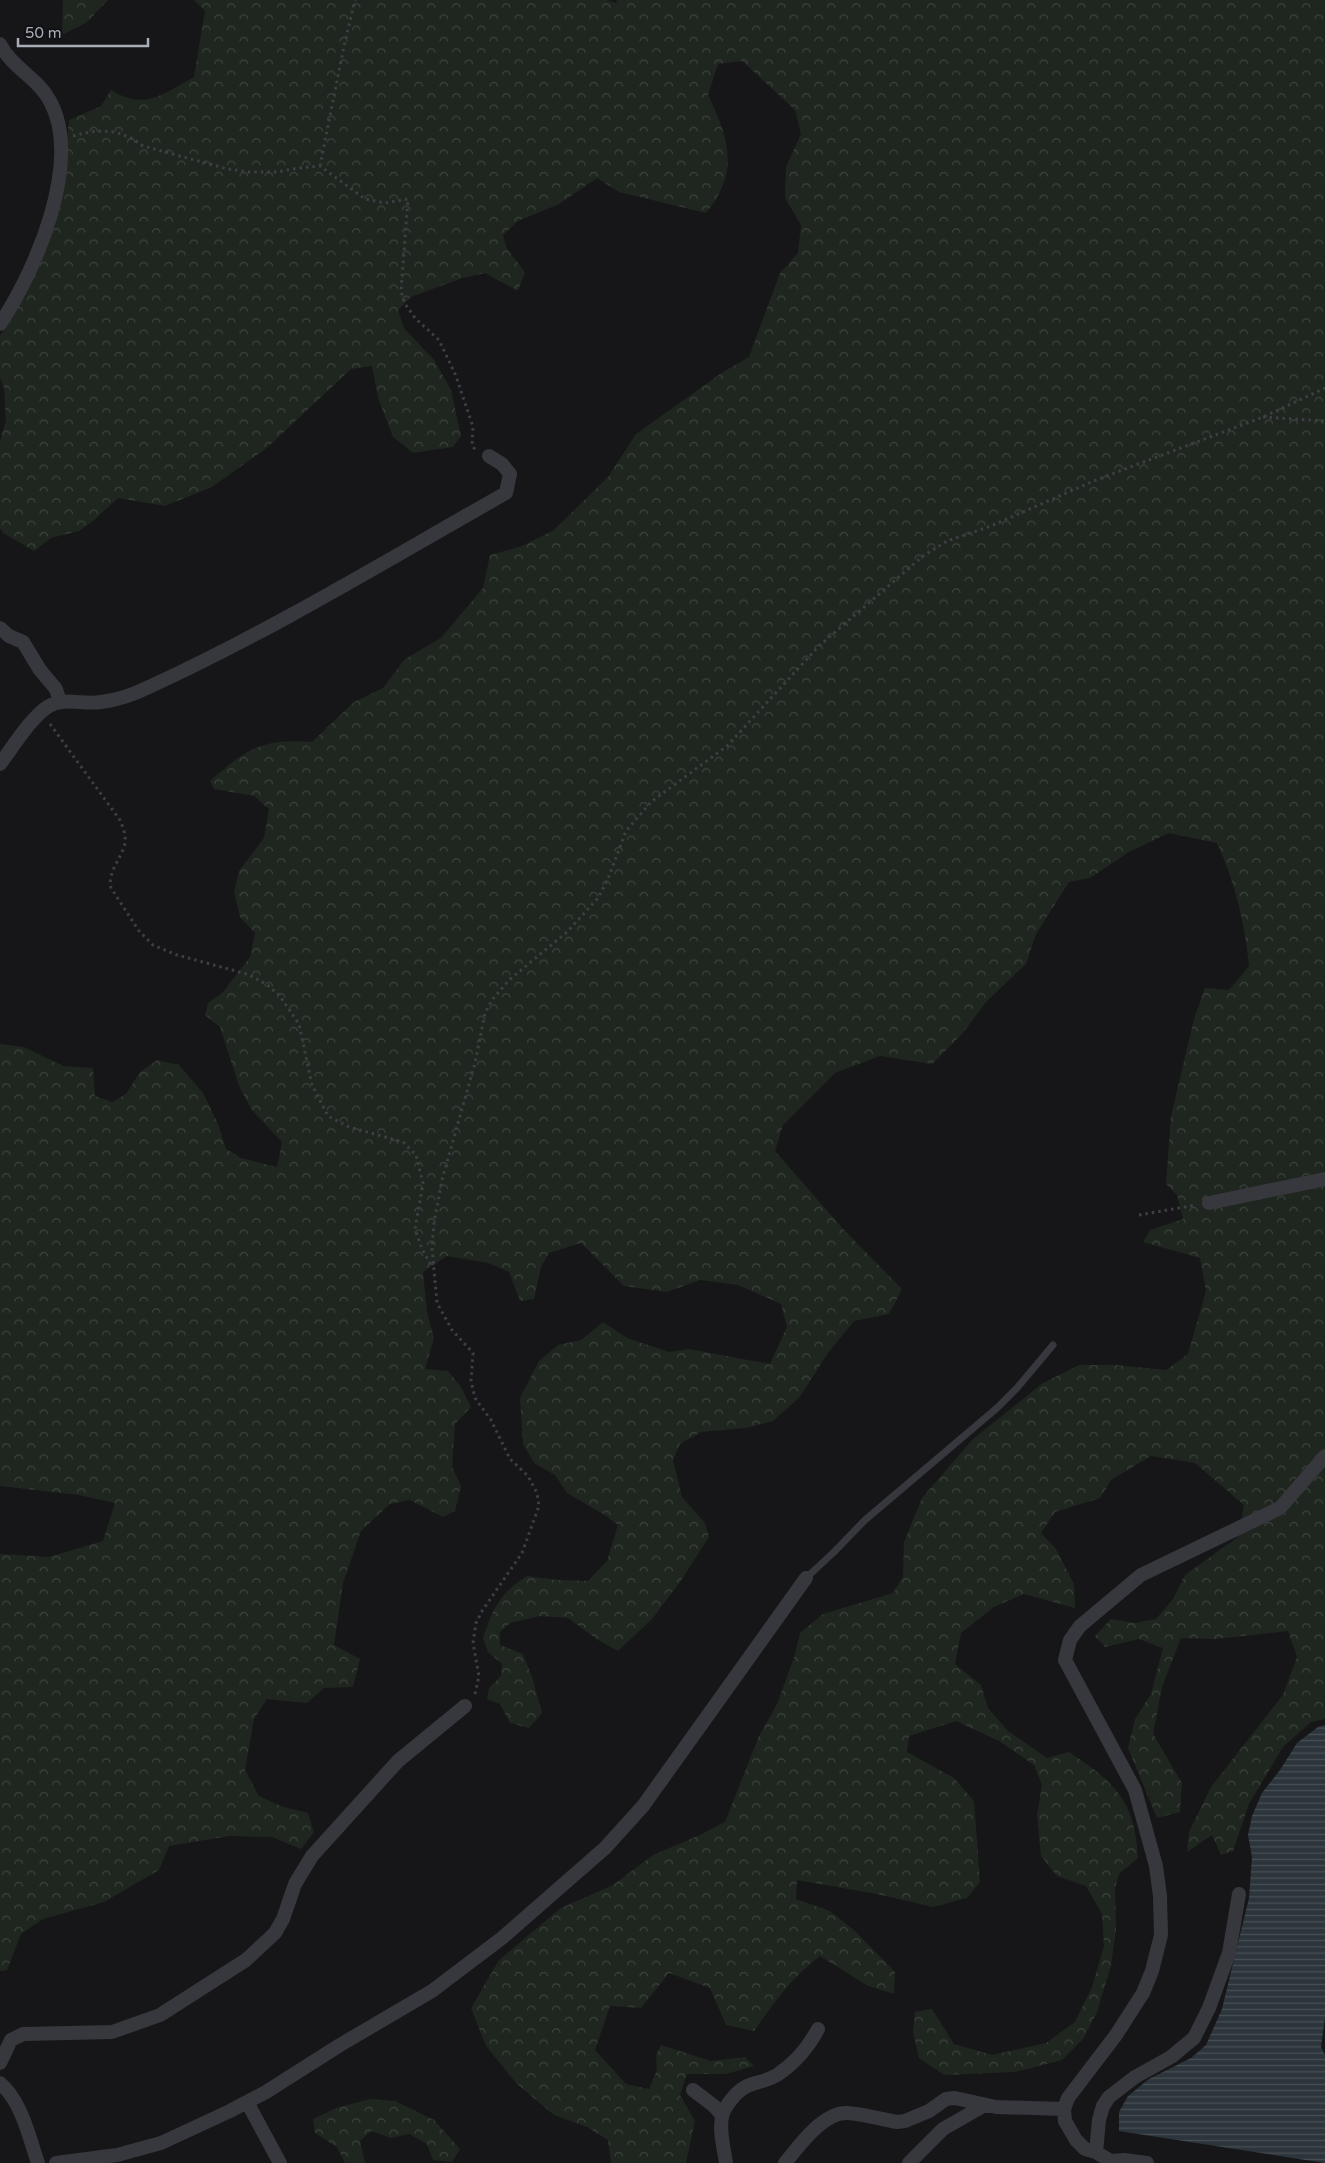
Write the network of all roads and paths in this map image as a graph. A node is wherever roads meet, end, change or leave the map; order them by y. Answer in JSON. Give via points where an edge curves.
{"nodes":[{"id":1,"x":354,"y":0,"type":"edge"},
{"id":2,"x":0,"y":44,"type":"edge"},
{"id":3,"x":61,"y":140,"type":"junction"},
{"id":4,"x":320,"y":166,"type":"junction"},
{"id":5,"x":0,"y":324,"type":"edge"},
{"id":6,"x":1325,"y":388,"type":"edge"},
{"id":7,"x":1262,"y":416,"type":"junction"},
{"id":8,"x":1325,"y":421,"type":"edge"},
{"id":9,"x":489,"y":456,"type":"joint"},
{"id":10,"x":0,"y":628,"type":"edge"},
{"id":11,"x":60,"y":702,"type":"junction"},
{"id":12,"x":41,"y":714,"type":"junction"},
{"id":13,"x":0,"y":764,"type":"edge"},
{"id":14,"x":1325,"y":1179,"type":"edge"},
{"id":15,"x":1209,"y":1203,"type":"joint"},
{"id":16,"x":1139,"y":1215,"type":"dead end"},
{"id":17,"x":433,"y":1270,"type":"junction"},
{"id":18,"x":1053,"y":1345,"type":"dead end"},
{"id":19,"x":1325,"y":1456,"type":"edge"},
{"id":20,"x":806,"y":1578,"type":"joint"},
{"id":21,"x":464,"y":1706,"type":"joint"},
{"id":22,"x":1239,"y":1894,"type":"dead end"},
{"id":23,"x":818,"y":2029,"type":"dead end"},
{"id":24,"x":0,"y":2064,"type":"edge"},
{"id":25,"x":0,"y":2083,"type":"edge"},
{"id":26,"x":693,"y":2090,"type":"dead end"},
{"id":27,"x":247,"y":2102,"type":"junction"},
{"id":28,"x":985,"y":2105,"type":"junction"},
{"id":29,"x":1064,"y":2109,"type":"junction"},
{"id":30,"x":722,"y":2115,"type":"junction"},
{"id":31,"x":1096,"y":2152,"type":"junction"},
{"id":32,"x":1110,"y":2162,"type":"edge"},
{"id":33,"x":38,"y":2163,"type":"edge"},
{"id":34,"x":56,"y":2163,"type":"edge"},
{"id":35,"x":280,"y":2163,"type":"edge"},
{"id":36,"x":726,"y":2163,"type":"edge"},
{"id":37,"x":785,"y":2163,"type":"edge"},
{"id":38,"x":909,"y":2163,"type":"edge"},
{"id":39,"x":1147,"y":2163,"type":"edge"}],
"edges":[{"from":1,"to":4,"type":"path"},
{"from":2,"to":3,"type":"street","via":[[4,53],[43,89],[51,103]]},
{"from":3,"to":4,"type":"path","via":[[96,130],[116,130],[143,146],[228,169],[278,172]]},
{"from":3,"to":5,"type":"street","via":[[58,186],[45,232],[28,276]]},
{"from":4,"to":9,"type":"path","via":[[365,199],[385,203],[408,198],[401,291],[405,304],[439,340],[456,376],[473,426],[472,444],[476,451]]},
{"from":6,"to":7,"type":"path"},
{"from":7,"to":8,"type":"path"},
{"from":7,"to":17,"type":"path","via":[[1096,480],[947,542],[923,556],[818,647],[727,746],[650,802],[626,831],[598,898],[567,932],[509,980],[485,1013],[475,1063],[442,1180],[434,1223]]},
{"from":9,"to":11,"type":"street","via":[[510,474],[506,493],[251,636],[151,687],[99,703]]},
{"from":10,"to":11,"type":"street","via":[[23,642],[56,690]]},
{"from":11,"to":12,"type":"street"},
{"from":12,"to":13,"type":"street"},
{"from":12,"to":17,"type":"path","via":[[120,820],[125,842],[109,881],[139,931],[153,945],[247,974],[266,984],[279,995],[299,1024],[312,1085],[328,1116],[349,1127],[403,1142],[416,1155],[423,1183],[416,1229]]},
{"from":14,"to":15,"type":"street"},
{"from":15,"to":16,"type":"path"},
{"from":17,"to":21,"type":"path","via":[[437,1303],[452,1330],[473,1353],[471,1381],[475,1398],[491,1420],[510,1459],[528,1476],[537,1493],[539,1506],[522,1552],[476,1624],[473,1642],[478,1685]]},
{"from":18,"to":20,"type":"lane","via":[[997,1408],[864,1520]]},
{"from":19,"to":29,"type":"street","via":[[1280,1508],[1141,1575],[1080,1626],[1070,1640],[1065,1660],[1135,1790],[1156,1866],[1161,1935],[1143,1993],[1068,2098]]},
{"from":20,"to":27,"type":"street","via":[[648,1799],[605,1848],[537,1910],[432,1991]]},
{"from":21,"to":24,"type":"street","via":[[398,1761],[312,1856],[295,1884],[275,1933],[246,1960],[160,2015],[112,2032],[23,2034],[11,2040]]},
{"from":22,"to":31,"type":"street","via":[[1229,1953],[1194,2038],[1109,2097],[1099,2120]]},
{"from":23,"to":30,"type":"street","via":[[806,2049],[786,2068],[737,2091]]},
{"from":25,"to":33,"type":"street","via":[[19,2109]]},
{"from":26,"to":30,"type":"street"},
{"from":27,"to":34,"type":"street","via":[[160,2143],[117,2155]]},
{"from":27,"to":35,"type":"street"},
{"from":28,"to":29,"type":"street"},
{"from":28,"to":37,"type":"street","via":[[946,2099],[928,2111],[897,2122],[846,2113],[836,2115],[824,2121]]},
{"from":28,"to":38,"type":"street","via":[[943,2128]]},
{"from":29,"to":31,"type":"street","via":[[1065,2122],[1076,2140],[1085,2149]]},
{"from":30,"to":36,"type":"street","via":[[720,2126]]},
{"from":31,"to":32,"type":"street"},
{"from":32,"to":39,"type":"street"}]}
